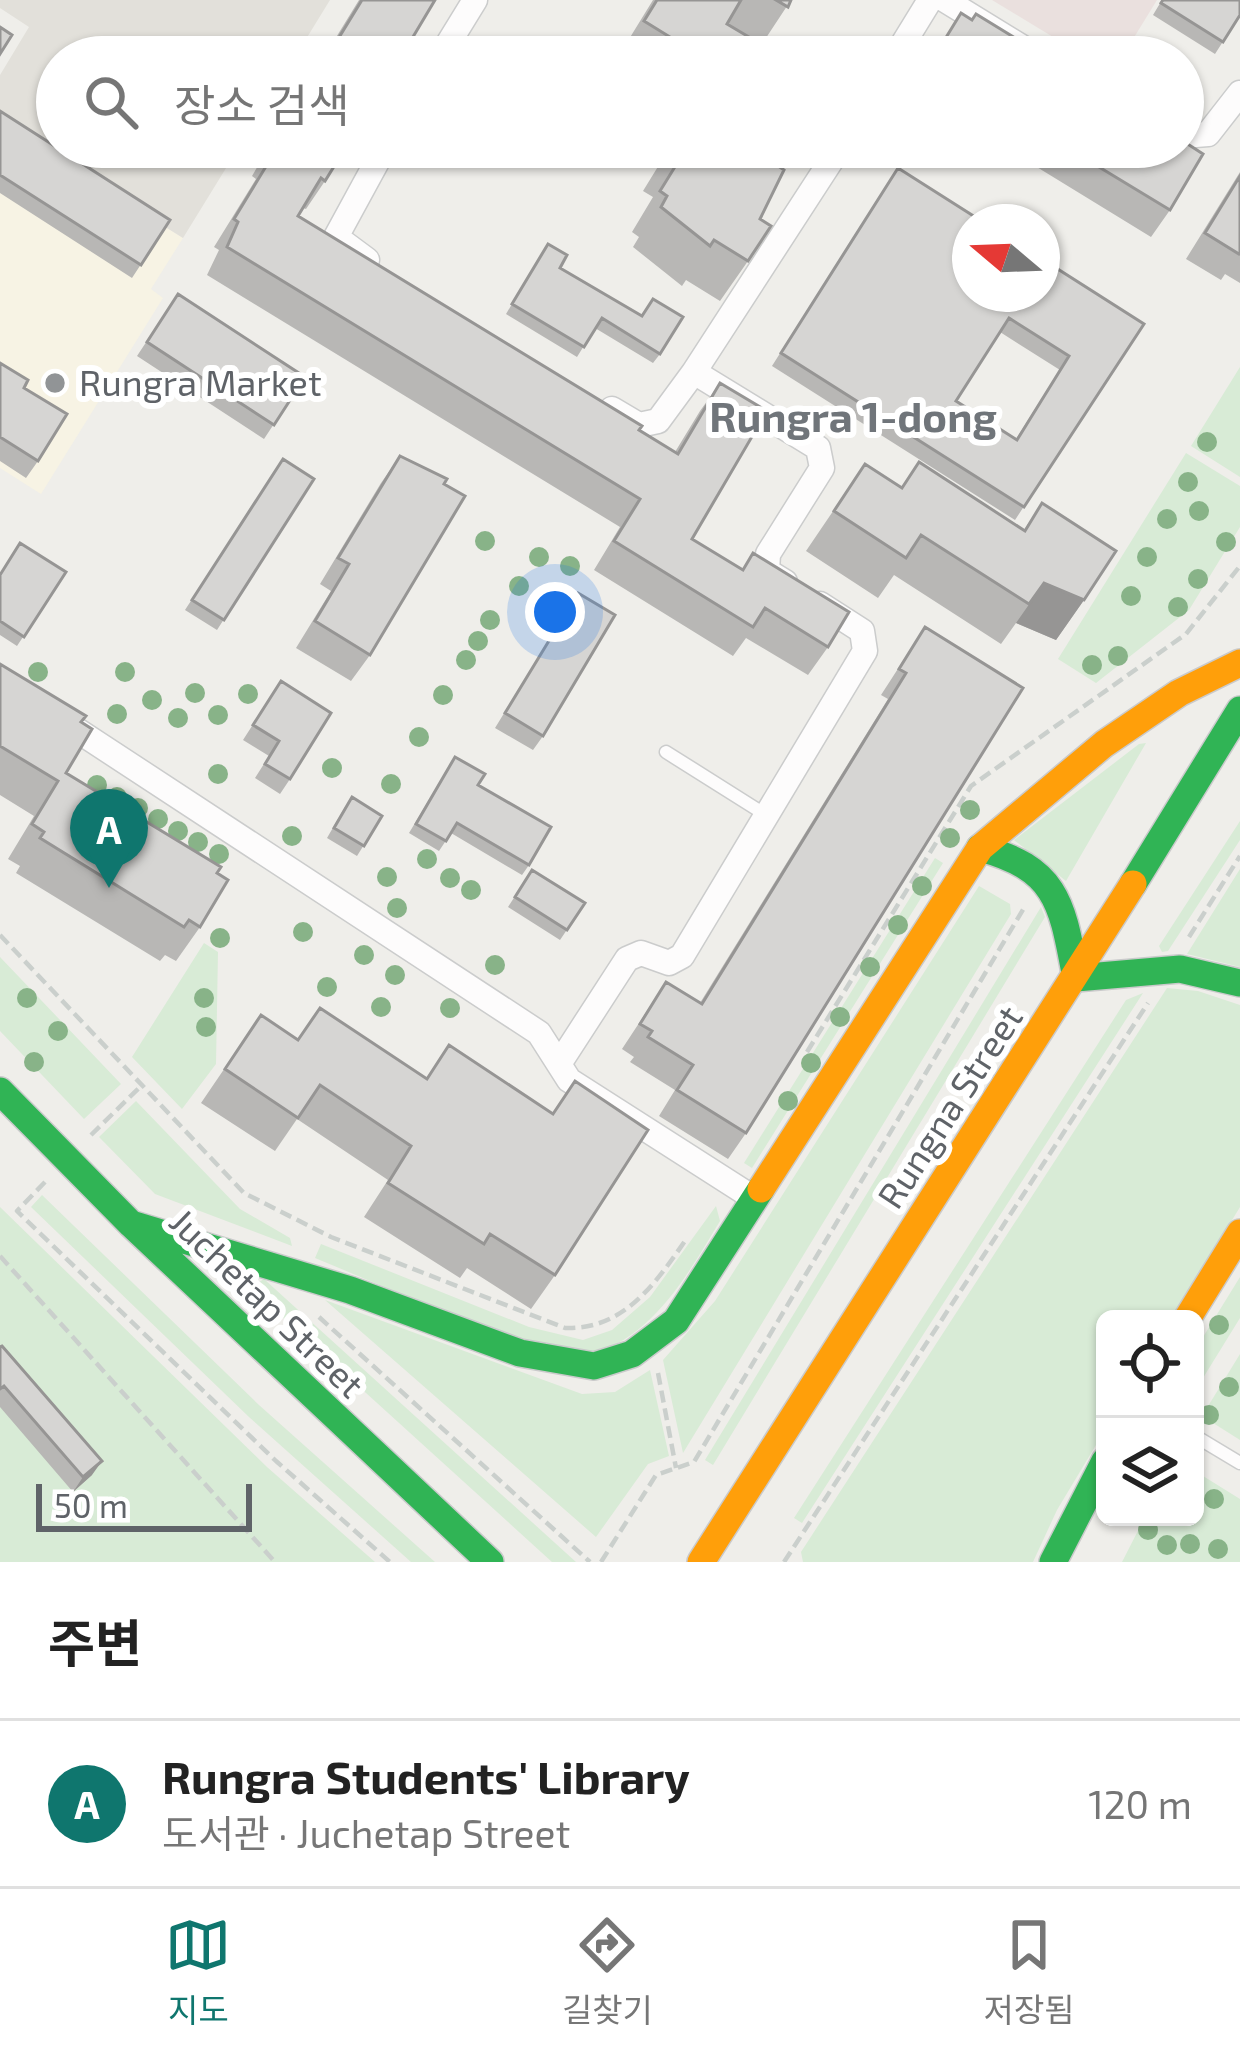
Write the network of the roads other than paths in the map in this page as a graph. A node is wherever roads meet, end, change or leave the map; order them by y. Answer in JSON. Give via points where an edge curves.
{"nodes":[{"id":1,"x":475,"y":0,"type":"edge"},
{"id":2,"x":930,"y":0,"type":"edge"},
{"id":3,"x":944,"y":0,"type":"edge"},
{"id":4,"x":453,"y":36,"type":"edge"},
{"id":5,"x":909,"y":36,"type":"edge"},
{"id":6,"x":1003,"y":36,"type":"edge"},
{"id":7,"x":1240,"y":93,"type":"edge"},
{"id":8,"x":1204,"y":134,"type":"edge"},
{"id":9,"x":374,"y":168,"type":"edge"},
{"id":10,"x":826,"y":168,"type":"edge"},
{"id":11,"x":386,"y":272,"type":"edge"},
{"id":12,"x":694,"y":371,"type":"junction"},
{"id":13,"x":581,"y":390,"type":"edge"},
{"id":14,"x":1240,"y":663,"type":"edge"},
{"id":15,"x":38,"y":704,"type":"edge"},
{"id":16,"x":1240,"y":710,"type":"edge"},
{"id":17,"x":666,"y":752,"type":"dead end"},
{"id":18,"x":766,"y":815,"type":"junction"},
{"id":19,"x":980,"y":848,"type":"junction"},
{"id":20,"x":1076,"y":978,"type":"junction"},
{"id":21,"x":1240,"y":983,"type":"edge"},
{"id":22,"x":559,"y":1064,"type":"junction"},
{"id":23,"x":0,"y":1091,"type":"edge"},
{"id":24,"x":755,"y":1199,"type":"junction"},
{"id":25,"x":131,"y":1224,"type":"junction"},
{"id":26,"x":1240,"y":1233,"type":"edge"},
{"id":27,"x":1193,"y":1310,"type":"edge"},
{"id":28,"x":1204,"y":1441,"type":"edge"},
{"id":29,"x":1240,"y":1463,"type":"edge"},
{"id":30,"x":1096,"y":1478,"type":"edge"},
{"id":31,"x":708,"y":1551,"type":"edge"},
{"id":32,"x":490,"y":1562,"type":"edge"},
{"id":33,"x":1053,"y":1562,"type":"edge"}],
"edges":[{"from":1,"to":4,"type":"street"},
{"from":2,"to":5,"type":"street"},
{"from":3,"to":6,"type":"street"},
{"from":7,"to":8,"type":"street"},
{"from":9,"to":11,"type":"street","via":[[336,237]]},
{"from":10,"to":12,"type":"street"},
{"from":12,"to":13,"type":"street","via":[[658,421],[639,425]]},
{"from":12,"to":18,"type":"street","via":[[818,448],[821,468],[768,554],[767,571],[862,631],[865,651]]},
{"from":14,"to":19,"type":"main road","via":[[1211,671],[1140,721]]},
{"from":15,"to":22,"type":"street","via":[[539,1033]]},
{"from":16,"to":20,"type":"main road","name":"Rungna Street"},
{"from":17,"to":18,"type":"lane"},
{"from":18,"to":22,"type":"street","via":[[682,956],[669,963],[640,953],[627,959]]},
{"from":19,"to":20,"type":"main road","via":[[1027,861],[1052,883]]},
{"from":19,"to":24,"type":"main road"},
{"from":20,"to":21,"type":"main road","via":[[1169,969]]},
{"from":20,"to":31,"type":"main road","name":"Rungna Street"},
{"from":22,"to":24,"type":"street","via":[[569,1080]]},
{"from":23,"to":25,"type":"main road","name":"Juchetap Street"},
{"from":24,"to":25,"type":"main road","via":[[676,1321],[615,1364],[577,1366]]},
{"from":25,"to":32,"type":"main road","name":"Juchetap Street"},
{"from":26,"to":27,"type":"main road"},
{"from":28,"to":29,"type":"lane"},
{"from":30,"to":33,"type":"main road"}]}
